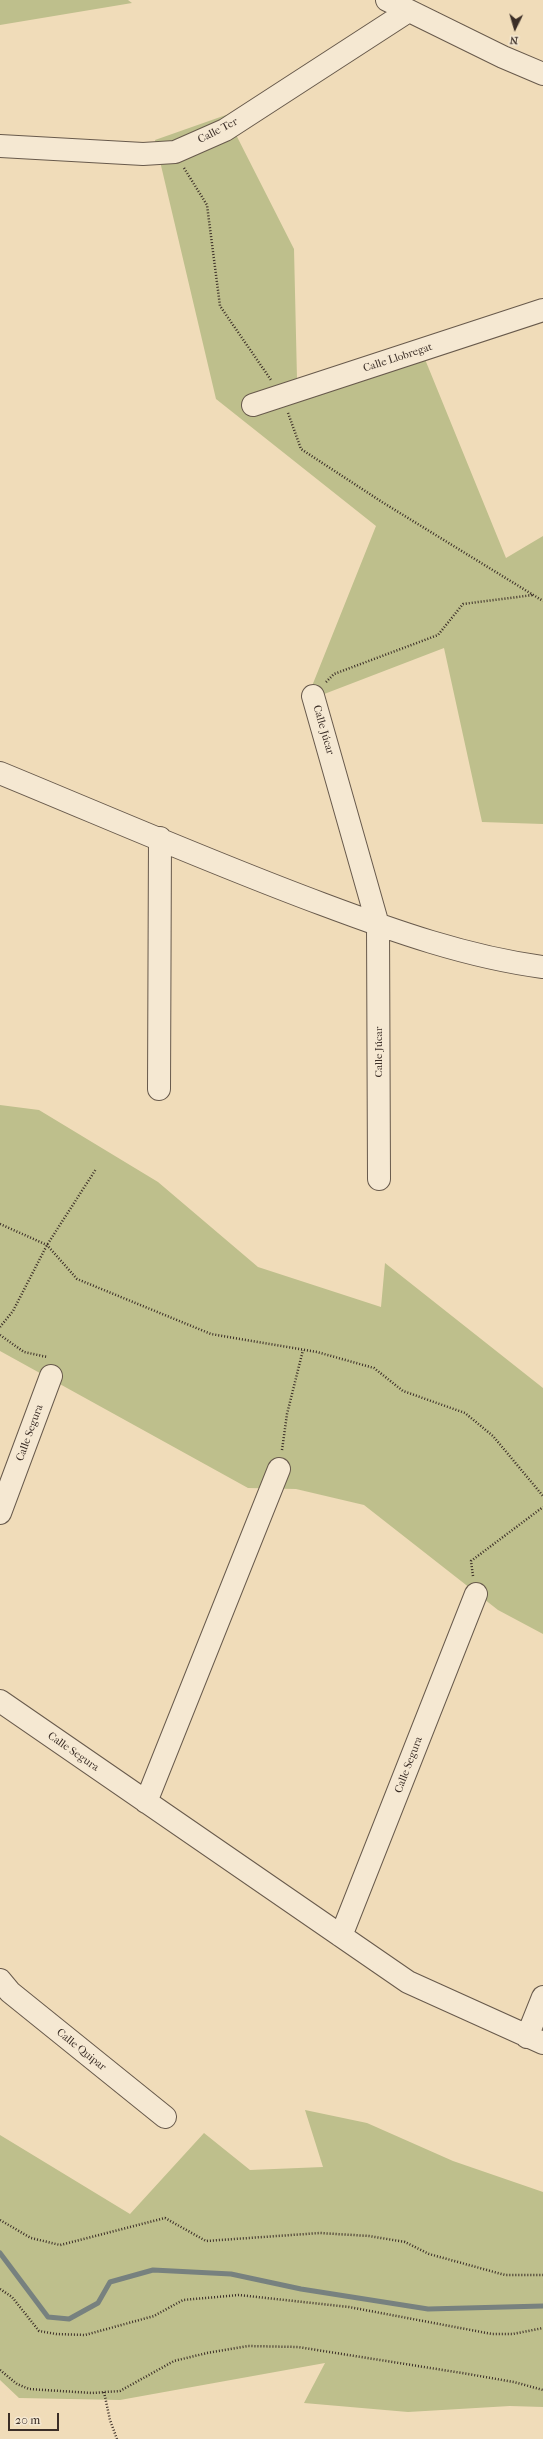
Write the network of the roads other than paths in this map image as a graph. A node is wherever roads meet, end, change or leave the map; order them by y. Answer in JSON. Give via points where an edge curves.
{"nodes":[{"id":1,"x":387,"y":0,"type":"edge"},
{"id":2,"x":407,"y":12,"type":"junction"},
{"id":3,"x":543,"y":74,"type":"edge"},
{"id":4,"x":0,"y":146,"type":"edge"},
{"id":5,"x":543,"y":310,"type":"edge"},
{"id":6,"x":253,"y":405,"type":"dead end"},
{"id":7,"x":313,"y":696,"type":"road end"},
{"id":8,"x":0,"y":773,"type":"edge"},
{"id":9,"x":160,"y":838,"type":"junction"},
{"id":10,"x":378,"y":925,"type":"junction"},
{"id":11,"x":543,"y":967,"type":"edge"},
{"id":12,"x":159,"y":1089,"type":"dead end"},
{"id":13,"x":379,"y":1179,"type":"dead end"},
{"id":14,"x":51,"y":1376,"type":"road end"},
{"id":15,"x":279,"y":1469,"type":"road end"},
{"id":16,"x":0,"y":1513,"type":"edge"},
{"id":17,"x":476,"y":1594,"type":"road end"},
{"id":18,"x":0,"y":1701,"type":"edge"},
{"id":19,"x":146,"y":1802,"type":"junction"},
{"id":20,"x":341,"y":1936,"type":"junction"},
{"id":21,"x":0,"y":1980,"type":"edge"},
{"id":22,"x":543,"y":1997,"type":"edge"},
{"id":23,"x":535,"y":2040,"type":"edge"},
{"id":24,"x":165,"y":2117,"type":"dead end"}],
"edges":[{"from":1,"to":2,"type":"street"},
{"from":2,"to":3,"type":"street"},
{"from":2,"to":4,"type":"street","name":"Calle Ter","via":[[225,130],[175,152],[143,154]]},
{"from":5,"to":6,"type":"street","name":"Calle Llobregat"},
{"from":7,"to":10,"type":"street","name":"Calle Júcar"},
{"from":8,"to":9,"type":"street"},
{"from":9,"to":10,"type":"street","via":[[253,878]]},
{"from":9,"to":12,"type":"street"},
{"from":10,"to":11,"type":"street","via":[[503,962]]},
{"from":10,"to":13,"type":"street","name":"Calle Júcar"},
{"from":14,"to":16,"type":"street","name":"Calle Segura"},
{"from":15,"to":19,"type":"street"},
{"from":17,"to":20,"type":"street","name":"Calle Segura"},
{"from":18,"to":19,"type":"street","name":"Calle Segura"},
{"from":19,"to":20,"type":"street","name":"Calle Segura"},
{"from":20,"to":23,"type":"street","name":"Calle Segura","via":[[408,1982]]},
{"from":21,"to":24,"type":"street","name":"Calle Quipar","via":[[10,1992]]},
{"from":22,"to":23,"type":"street","name":"Calle Segura"}]}
